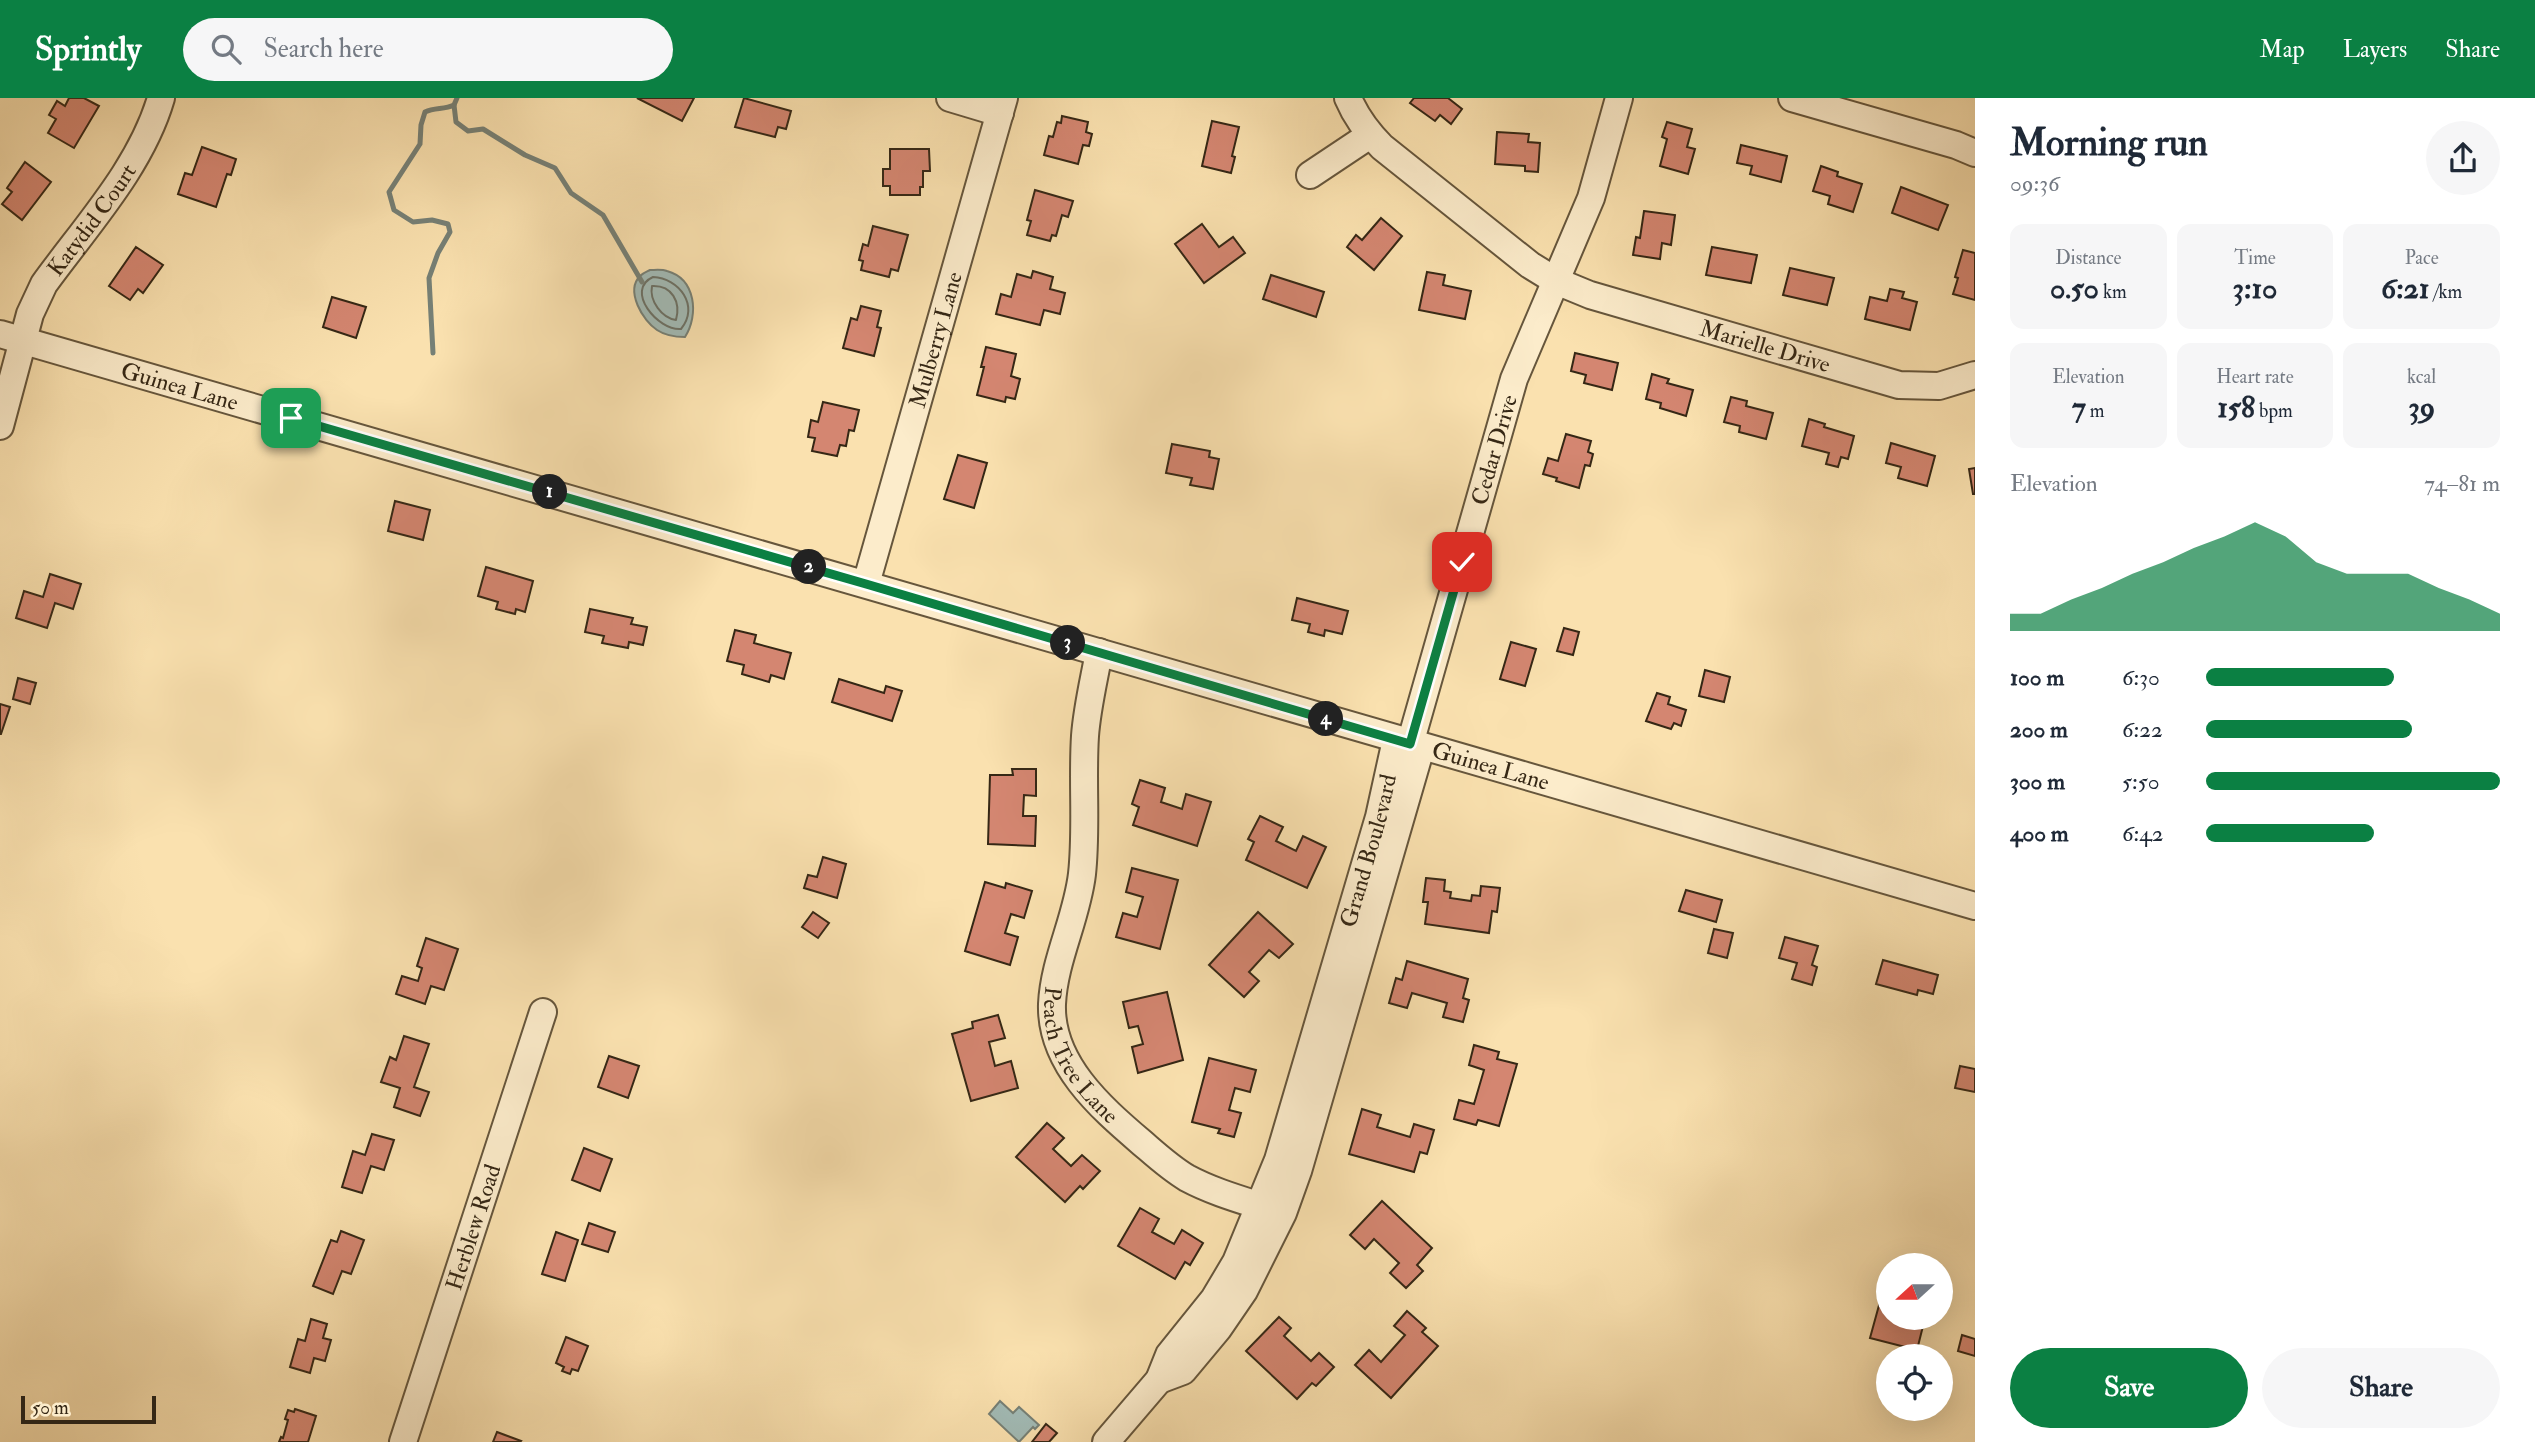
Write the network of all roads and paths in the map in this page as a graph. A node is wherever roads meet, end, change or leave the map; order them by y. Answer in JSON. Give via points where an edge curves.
{"nodes":[{"id":1,"x":161,"y":98,"type":"edge"},
{"id":2,"x":950,"y":98,"type":"edge"},
{"id":3,"x":1348,"y":98,"type":"edge"},
{"id":4,"x":1619,"y":98,"type":"edge"},
{"id":5,"x":1792,"y":98,"type":"edge"},
{"id":6,"x":1002,"y":105,"type":"edge"},
{"id":7,"x":1370,"y":135,"type":"junction"},
{"id":8,"x":1975,"y":153,"type":"edge"},
{"id":9,"x":1310,"y":174,"type":"dead end"},
{"id":10,"x":1556,"y":281,"type":"junction"},
{"id":11,"x":12,"y":337,"type":"edge"},
{"id":12,"x":1975,"y":375,"type":"edge"},
{"id":13,"x":0,"y":426,"type":"edge"},
{"id":14,"x":866,"y":584,"type":"junction"},
{"id":15,"x":1099,"y":652,"type":"junction"},
{"id":16,"x":1410,"y":744,"type":"junction"},
{"id":17,"x":1975,"y":906,"type":"edge"},
{"id":18,"x":543,"y":1012,"type":"dead end"},
{"id":19,"x":1272,"y":1209,"type":"junction"},
{"id":20,"x":403,"y":1442,"type":"edge"},
{"id":21,"x":1106,"y":1442,"type":"edge"}],
"edges":[{"from":1,"to":11,"type":"street","name":"Katydid Court","via":[[132,163],[44,284]]},
{"from":2,"to":6,"type":"street"},
{"from":3,"to":7,"type":"street"},
{"from":4,"to":10,"type":"street","name":"Cedar Drive","via":[[1591,198]]},
{"from":5,"to":8,"type":"street"},
{"from":6,"to":14,"type":"street","name":"Mulberry Lane"},
{"from":7,"to":9,"type":"street"},
{"from":7,"to":10,"type":"street"},
{"from":10,"to":12,"type":"street","name":"Marielle Drive","via":[[1590,295],[1899,385],[1939,386]]},
{"from":10,"to":16,"type":"street","name":"Cedar Drive","via":[[1514,379]]},
{"from":11,"to":13,"type":"street","name":"Katydid Court"},
{"from":11,"to":14,"type":"street","name":"Guinea Lane"},
{"from":14,"to":15,"type":"street","name":"Guinea Lane"},
{"from":15,"to":16,"type":"street","name":"Guinea Lane"},
{"from":15,"to":19,"type":"street","name":"Peach Tree Lane","via":[[1085,733],[1081,883],[1053,987],[1055,1033],[1084,1087],[1163,1162],[1217,1192]]},
{"from":16,"to":17,"type":"street","name":"Guinea Lane"},
{"from":16,"to":19,"type":"street","name":"Grand Boulevard","via":[[1394,748],[1382,843],[1333,1012],[1278,1160]]},
{"from":18,"to":20,"type":"street","name":"Herblew Road"},
{"from":19,"to":21,"type":"street","name":"Grand Boulevard","via":[[1214,1298],[1169,1355],[1159,1380]]}]}
